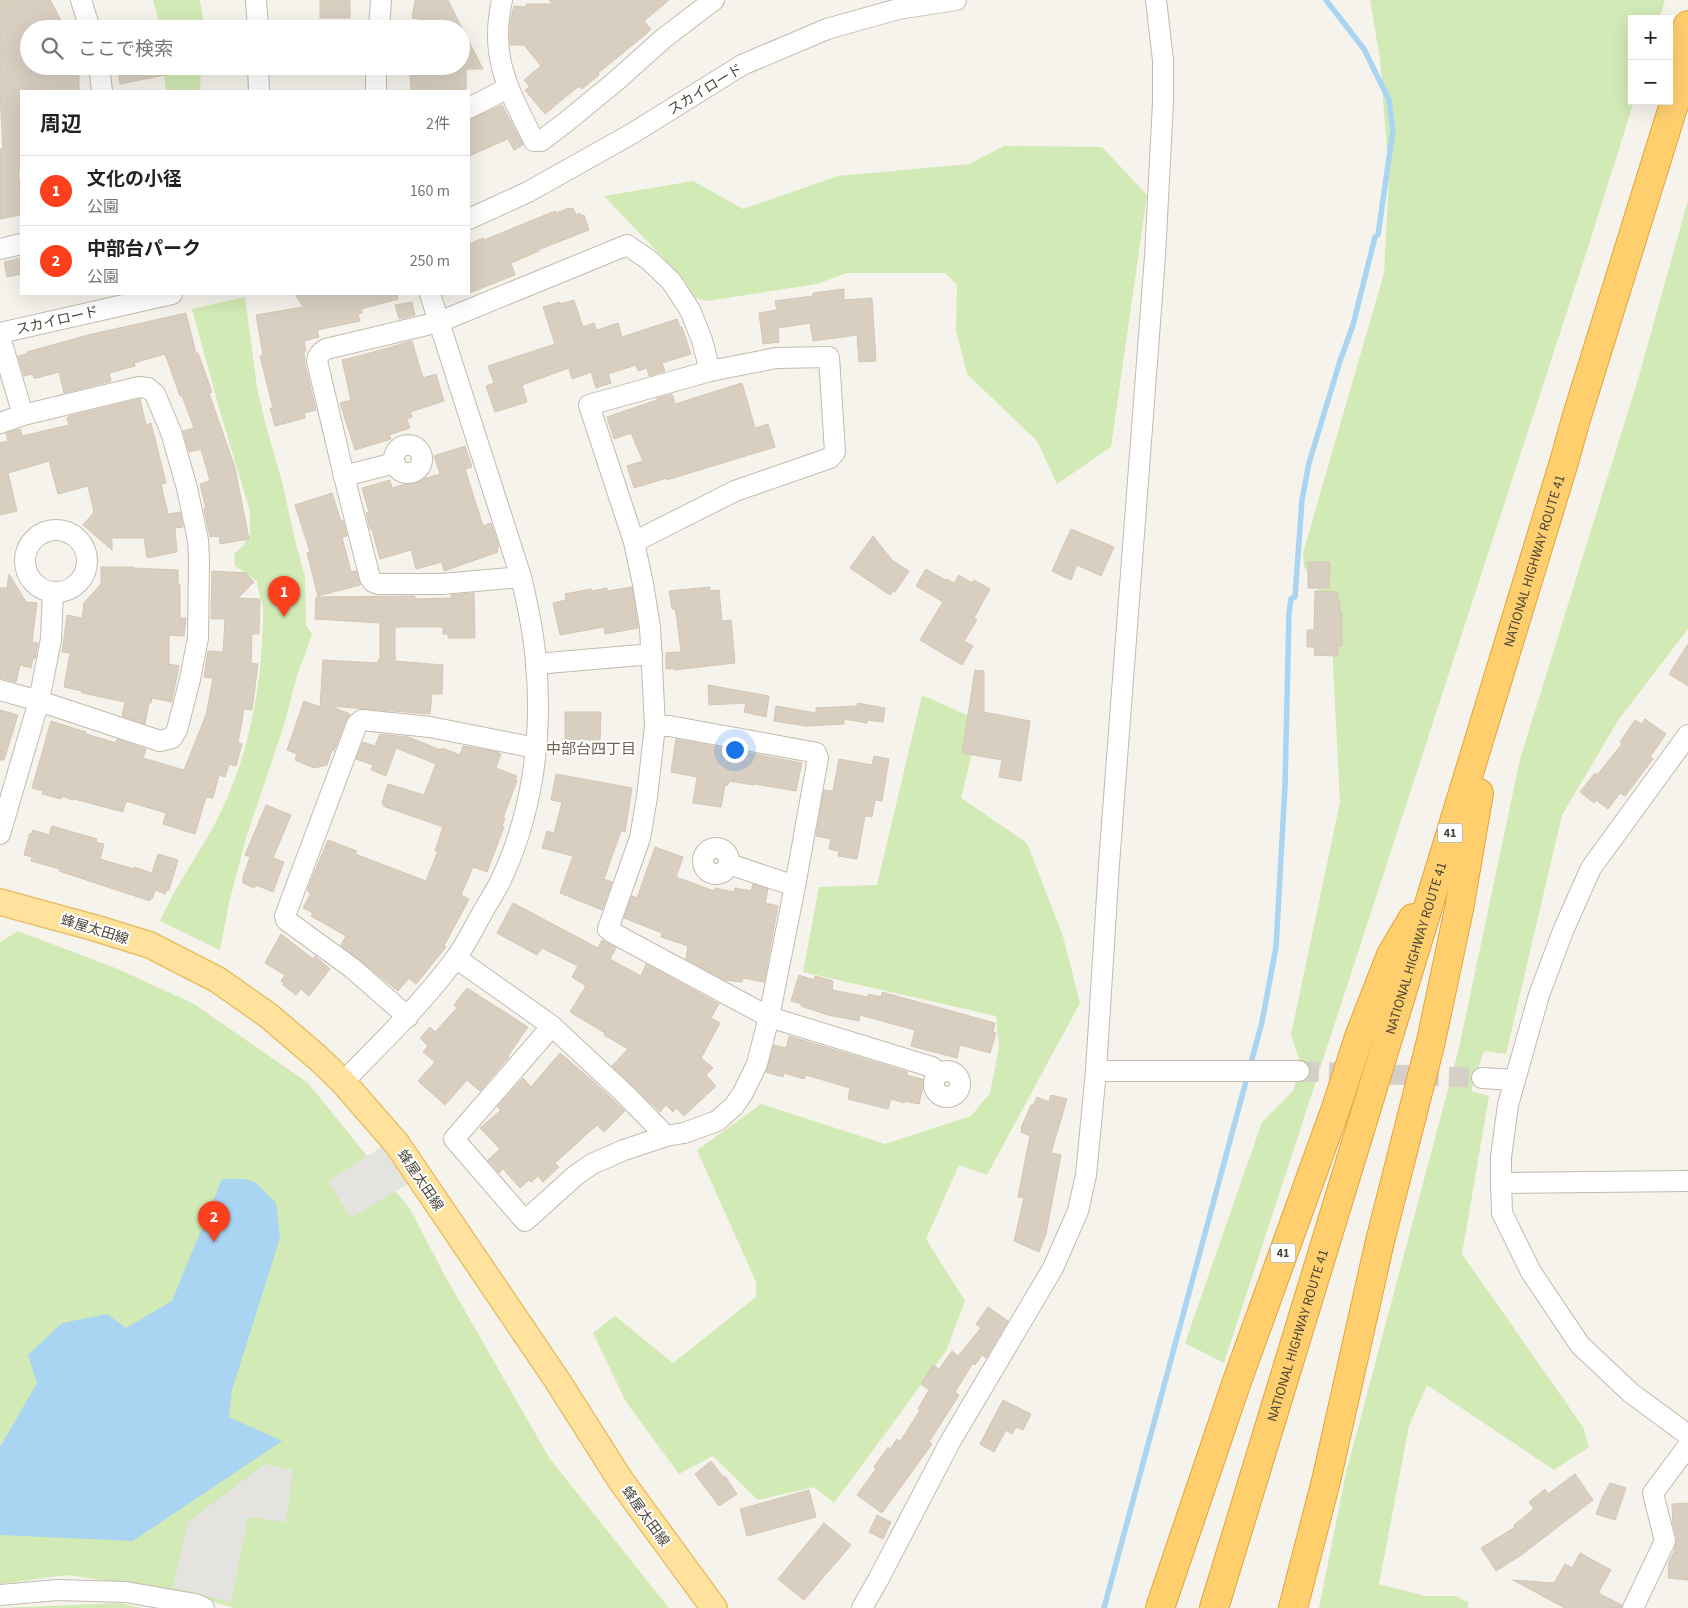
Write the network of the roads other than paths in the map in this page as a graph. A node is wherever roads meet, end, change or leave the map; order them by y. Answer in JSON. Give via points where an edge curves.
{"nodes":[{"id":1,"x":81,"y":0,"type":"edge"},
{"id":2,"x":256,"y":0,"type":"edge"},
{"id":3,"x":381,"y":0,"type":"edge"},
{"id":4,"x":502,"y":0,"type":"edge"},
{"id":5,"x":714,"y":0,"type":"edge"},
{"id":6,"x":956,"y":0,"type":"edge"},
{"id":7,"x":1156,"y":0,"type":"edge"},
{"id":8,"x":87,"y":20,"type":"edge"},
{"id":9,"x":257,"y":20,"type":"edge"},
{"id":10,"x":380,"y":20,"type":"edge"},
{"id":11,"x":1688,"y":25,"type":"edge"},
{"id":12,"x":1688,"y":59,"type":"edge"},
{"id":13,"x":1673,"y":72,"type":"edge"},
{"id":14,"x":100,"y":75,"type":"edge"},
{"id":15,"x":259,"y":75,"type":"edge"},
{"id":16,"x":376,"y":75,"type":"edge"},
{"id":17,"x":508,"y":88,"type":"junction"},
{"id":18,"x":102,"y":90,"type":"edge"},
{"id":19,"x":260,"y":90,"type":"edge"},
{"id":20,"x":376,"y":90,"type":"edge"},
{"id":21,"x":1663,"y":105,"type":"edge"},
{"id":22,"x":470,"y":107,"type":"edge"},
{"id":23,"x":470,"y":218,"type":"edge"},
{"id":24,"x":20,"y":244,"type":"edge"},
{"id":25,"x":0,"y":249,"type":"edge"},
{"id":26,"x":168,"y":295,"type":"edge"},
{"id":27,"x":430,"y":295,"type":"edge"},
{"id":28,"x":439,"y":322,"type":"junction"},
{"id":29,"x":0,"y":335,"type":"edge"},
{"id":30,"x":710,"y":370,"type":"junction"},
{"id":31,"x":23,"y":415,"type":"junction"},
{"id":32,"x":0,"y":423,"type":"edge"},
{"id":33,"x":1564,"y":462,"type":"junction"},
{"id":34,"x":395,"y":464,"type":"dead end"},
{"id":35,"x":344,"y":476,"type":"junction"},
{"id":36,"x":634,"y":542,"type":"junction"},
{"id":37,"x":521,"y":578,"type":"junction"},
{"id":38,"x":53,"y":592,"type":"dead end"},
{"id":39,"x":652,"y":654,"type":"junction"},
{"id":40,"x":536,"y":664,"type":"junction"},
{"id":41,"x":0,"y":690,"type":"edge"},
{"id":42,"x":39,"y":701,"type":"junction"},
{"id":43,"x":656,"y":726,"type":"junction"},
{"id":44,"x":1688,"y":735,"type":"edge"},
{"id":45,"x":536,"y":748,"type":"junction"},
{"id":46,"x":5,"y":801,"type":"edge"},
{"id":47,"x":0,"y":834,"type":"edge"},
{"id":48,"x":729,"y":864,"type":"dead end"},
{"id":49,"x":795,"y":886,"type":"junction"},
{"id":50,"x":0,"y":902,"type":"edge"},
{"id":51,"x":1420,"y":905,"type":"junction"},
{"id":52,"x":456,"y":958,"type":"junction"},
{"id":53,"x":408,"y":1017,"type":"junction"},
{"id":54,"x":769,"y":1017,"type":"junction"},
{"id":55,"x":552,"y":1026,"type":"junction"},
{"id":56,"x":1299,"y":1071,"type":"tunnel mouth"},
{"id":57,"x":1096,"y":1072,"type":"junction"},
{"id":58,"x":939,"y":1074,"type":"dead end"},
{"id":59,"x":1482,"y":1078,"type":"tunnel mouth"},
{"id":60,"x":1515,"y":1080,"type":"junction"},
{"id":61,"x":343,"y":1082,"type":"junction"},
{"id":62,"x":666,"y":1136,"type":"junction"},
{"id":63,"x":1688,"y":1181,"type":"edge"},
{"id":64,"x":1501,"y":1183,"type":"junction"},
{"id":65,"x":1688,"y":1435,"type":"edge"},
{"id":66,"x":1688,"y":1446,"type":"edge"},
{"id":67,"x":0,"y":1595,"type":"edge"},
{"id":68,"x":204,"y":1608,"type":"edge"},
{"id":69,"x":714,"y":1608,"type":"edge"},
{"id":70,"x":862,"y":1608,"type":"edge"},
{"id":71,"x":1160,"y":1608,"type":"edge"},
{"id":72,"x":1204,"y":1608,"type":"edge"},
{"id":73,"x":1214,"y":1608,"type":"edge"},
{"id":74,"x":1293,"y":1608,"type":"edge"},
{"id":75,"x":1633,"y":1608,"type":"edge"}],
"edges":[{"from":1,"to":8,"type":"street"},
{"from":2,"to":9,"type":"street"},
{"from":3,"to":10,"type":"street"},
{"from":4,"to":17,"type":"street","via":[[497,42]]},
{"from":5,"to":17,"type":"street","via":[[541,140],[534,140]]},
{"from":6,"to":23,"type":"street","name":"スカイロード","via":[[898,9],[827,30],[742,65],[528,192]]},
{"from":7,"to":57,"type":"street","via":[[1164,60],[1155,256]]},
{"from":11,"to":13,"type":"highway"},
{"from":12,"to":33,"type":"highway","name":"NATIONAL HIGHWAY ROUTE 41","number":"41"},
{"from":14,"to":18,"type":"street"},
{"from":15,"to":19,"type":"street"},
{"from":16,"to":20,"type":"street"},
{"from":17,"to":22,"type":"street"},
{"from":21,"to":51,"type":"highway","name":"NATIONAL HIGHWAY ROUTE 41","number":"41","via":[[1566,415]]},
{"from":24,"to":25,"type":"street"},
{"from":26,"to":29,"type":"street","name":"スカイロード"},
{"from":27,"to":28,"type":"street"},
{"from":28,"to":30,"type":"street","via":[[626,245],[654,265],[690,310]]},
{"from":28,"to":35,"type":"street","via":[[326,350],[318,355]]},
{"from":28,"to":37,"type":"street"},
{"from":29,"to":31,"type":"street"},
{"from":30,"to":36,"type":"street","via":[[589,405]]},
{"from":30,"to":36,"type":"street","via":[[776,358],[829,357],[835,452],[830,458],[735,491]]},
{"from":31,"to":32,"type":"street"},
{"from":31,"to":42,"type":"street","via":[[139,387],[148,388],[155,394],[171,432],[198,540],[198,638],[182,713],[172,738],[160,741]]},
{"from":33,"to":73,"type":"highway","name":"NATIONAL HIGHWAY ROUTE 41","number":"41"},
{"from":33,"to":74,"type":"highway","number":"41","via":[[1538,576],[1489,748],[1431,1041],[1382,1231],[1326,1481]]},
{"from":34,"to":35,"type":"street"},
{"from":35,"to":37,"type":"street","via":[[370,578],[374,582],[441,584]]},
{"from":36,"to":39,"type":"street"},
{"from":37,"to":40,"type":"street"},
{"from":38,"to":42,"type":"street","via":[[51,639]]},
{"from":39,"to":40,"type":"street"},
{"from":39,"to":43,"type":"street"},
{"from":40,"to":45,"type":"street"},
{"from":41,"to":42,"type":"street"},
{"from":42,"to":46,"type":"street"},
{"from":43,"to":49,"type":"street","via":[[816,753],[818,758]]},
{"from":43,"to":54,"type":"street","via":[[640,838],[608,929]]},
{"from":44,"to":60,"type":"street","via":[[1591,868],[1539,995]]},
{"from":45,"to":52,"type":"street","via":[[530,790],[516,844],[499,884]]},
{"from":45,"to":53,"type":"street","via":[[430,727],[362,720],[357,724],[285,916]]},
{"from":46,"to":47,"type":"street"},
{"from":48,"to":49,"type":"street"},
{"from":49,"to":54,"type":"street"},
{"from":50,"to":61,"type":"main road","name":"蜂屋太田線","via":[[150,946],[218,980],[268,1016]]},
{"from":51,"to":71,"type":"highway","number":"41","via":[[1391,955],[1359,1038]]},
{"from":51,"to":72,"type":"highway","name":"NATIONAL HIGHWAY ROUTE 41","number":"41","via":[[1358,1094]]},
{"from":52,"to":53,"type":"street"},
{"from":52,"to":55,"type":"street"},
{"from":53,"to":61,"type":"street"},
{"from":54,"to":58,"type":"street","via":[[932,1067]]},
{"from":54,"to":62,"type":"street","via":[[753,1075],[734,1106],[717,1121]]},
{"from":55,"to":62,"type":"street"},
{"from":55,"to":62,"type":"street","via":[[454,1140],[524,1221],[592,1164]]},
{"from":56,"to":57,"type":"street"},
{"from":57,"to":70,"type":"street","via":[[1086,1175],[1078,1211],[1065,1243],[950,1442]]},
{"from":59,"to":60,"type":"street"},
{"from":60,"to":64,"type":"street","via":[[1508,1105]]},
{"from":61,"to":69,"type":"main road","name":"蜂屋太田線","via":[[396,1144],[621,1480]]},
{"from":63,"to":64,"type":"street"},
{"from":64,"to":65,"type":"street","via":[[1502,1213],[1531,1272],[1580,1346],[1631,1393]]},
{"from":66,"to":75,"type":"street","via":[[1653,1494],[1665,1541]]},
{"from":67,"to":68,"type":"street","via":[[56,1590],[126,1592]]}]}
